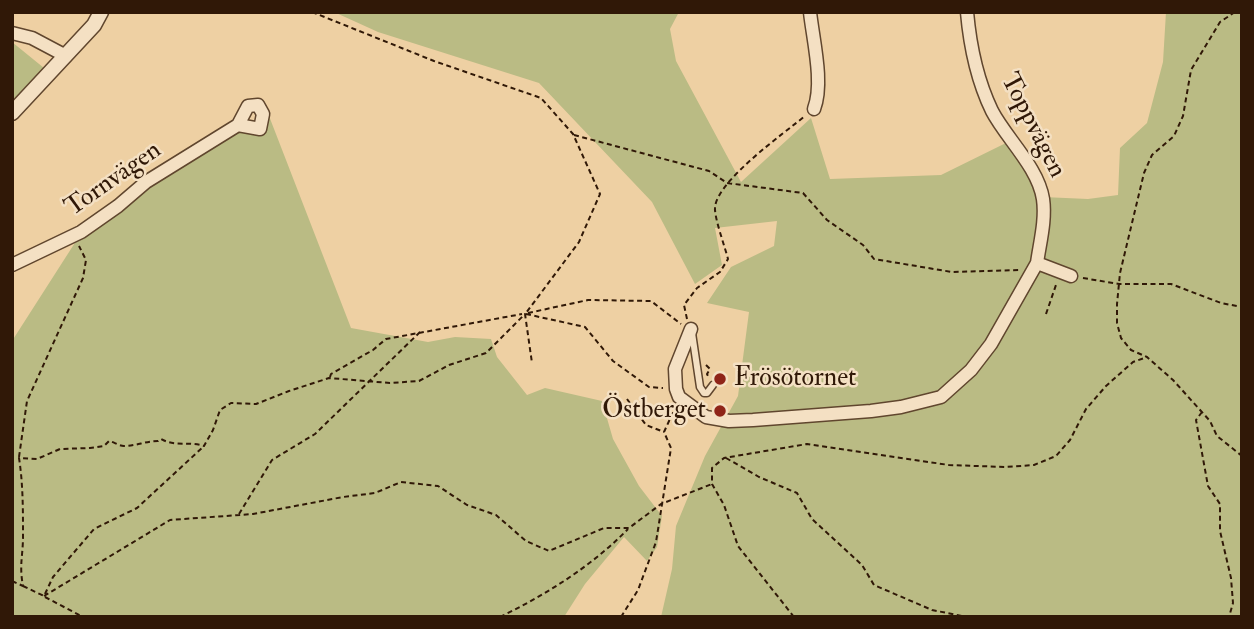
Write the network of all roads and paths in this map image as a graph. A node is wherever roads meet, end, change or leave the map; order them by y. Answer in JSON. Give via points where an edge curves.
{"nodes":[{"id":1,"x":102,"y":12,"type":"edge"},
{"id":2,"x":312,"y":12,"type":"edge"},
{"id":3,"x":810,"y":12,"type":"edge"},
{"id":4,"x":967,"y":12,"type":"edge"},
{"id":5,"x":1235,"y":12,"type":"edge"},
{"id":6,"x":12,"y":33,"type":"edge"},
{"id":7,"x":66,"y":56,"type":"junction"},
{"id":8,"x":814,"y":108,"type":"joint"},
{"id":9,"x":12,"y":113,"type":"edge"},
{"id":10,"x":238,"y":125,"type":"dead end"},
{"id":11,"x":573,"y":134,"type":"junction"},
{"id":12,"x":727,"y":183,"type":"junction"},
{"id":13,"x":74,"y":237,"type":"junction"},
{"id":14,"x":12,"y":265,"type":"edge"},
{"id":15,"x":1035,"y":266,"type":"junction"},
{"id":16,"x":1065,"y":275,"type":"junction"},
{"id":17,"x":1119,"y":284,"type":"junction"},
{"id":18,"x":1242,"y":307,"type":"edge"},
{"id":19,"x":525,"y":314,"type":"junction"},
{"id":20,"x":1046,"y":314,"type":"dead end"},
{"id":21,"x":691,"y":329,"type":"junction"},
{"id":22,"x":421,"y":331,"type":"junction"},
{"id":23,"x":1147,"y":357,"type":"junction"},
{"id":24,"x":532,"y":363,"type":"dead end"},
{"id":25,"x":330,"y":378,"type":"junction"},
{"id":26,"x":369,"y":381,"type":"junction"},
{"id":27,"x":713,"y":385,"type":"dead end"},
{"id":28,"x":678,"y":393,"type":"junction"},
{"id":29,"x":627,"y":399,"type":"dead end"},
{"id":30,"x":1203,"y":411,"type":"junction"},
{"id":31,"x":664,"y":432,"type":"junction"},
{"id":32,"x":204,"y":446,"type":"junction"},
{"id":33,"x":1242,"y":456,"type":"edge"},
{"id":34,"x":19,"y":458,"type":"junction"},
{"id":35,"x":724,"y":458,"type":"junction"},
{"id":36,"x":712,"y":484,"type":"junction"},
{"id":37,"x":661,"y":504,"type":"junction"},
{"id":38,"x":238,"y":515,"type":"junction"},
{"id":39,"x":629,"y":528,"type":"junction"},
{"id":40,"x":12,"y":581,"type":"edge"},
{"id":41,"x":23,"y":586,"type":"junction"},
{"id":42,"x":44,"y":596,"type":"junction"},
{"id":43,"x":83,"y":617,"type":"edge"},
{"id":44,"x":500,"y":617,"type":"edge"},
{"id":45,"x":621,"y":617,"type":"edge"},
{"id":46,"x":794,"y":617,"type":"edge"},
{"id":47,"x":967,"y":617,"type":"edge"},
{"id":48,"x":1229,"y":617,"type":"edge"}],
"edges":[{"from":1,"to":7,"type":"street"},
{"from":2,"to":11,"type":"path","via":[[541,98]]},
{"from":3,"to":8,"type":"street","via":[[818,84]]},
{"from":4,"to":15,"type":"street","name":"Toppvägen","via":[[971,50],[992,111],[1026,160],[1043,197],[1044,221]]},
{"from":5,"to":17,"type":"path","via":[[1220,22],[1191,70],[1183,116],[1174,136],[1152,155],[1144,173]]},
{"from":6,"to":7,"type":"street"},
{"from":7,"to":9,"type":"street"},
{"from":8,"to":12,"type":"path"},
{"from":10,"to":13,"type":"street","name":"Tornvägen","via":[[146,182]]},
{"from":11,"to":12,"type":"path","via":[[709,171]]},
{"from":11,"to":19,"type":"path","via":[[600,194],[579,242]]},
{"from":12,"to":15,"type":"path","via":[[803,193],[874,259],[952,272]]},
{"from":12,"to":21,"type":"path","via":[[715,217],[728,259],[684,305]]},
{"from":13,"to":14,"type":"street","name":"Tornvägen"},
{"from":13,"to":34,"type":"path","via":[[86,260],[85,269],[27,401]]},
{"from":15,"to":16,"type":"street"},
{"from":15,"to":28,"type":"street","name":"Toppvägen","via":[[991,344],[941,397],[872,411],[729,421],[706,418]]},
{"from":16,"to":17,"type":"path"},
{"from":16,"to":20,"type":"path"},
{"from":17,"to":18,"type":"path","via":[[1171,284]]},
{"from":17,"to":23,"type":"path","via":[[1121,338],[1131,350]]},
{"from":19,"to":21,"type":"path","via":[[588,300],[650,301]]},
{"from":19,"to":22,"type":"path"},
{"from":19,"to":24,"type":"path"},
{"from":19,"to":26,"type":"path","via":[[486,353],[419,381]]},
{"from":19,"to":28,"type":"path","via":[[585,327],[613,361],[649,387]]},
{"from":21,"to":27,"type":"lane","via":[[700,387],[707,393]]},
{"from":21,"to":28,"type":"street","via":[[675,369]]},
{"from":22,"to":25,"type":"path","via":[[386,339]]},
{"from":22,"to":26,"type":"path"},
{"from":23,"to":30,"type":"path"},
{"from":23,"to":35,"type":"path","via":[[1133,362],[1106,386],[1056,456],[1034,465],[949,465],[807,444]]},
{"from":25,"to":26,"type":"path"},
{"from":25,"to":32,"type":"path","via":[[256,404],[231,403],[220,410]]},
{"from":26,"to":38,"type":"path","via":[[315,434],[272,460]]},
{"from":28,"to":31,"type":"path"},
{"from":29,"to":31,"type":"path","via":[[646,425]]},
{"from":30,"to":33,"type":"path","via":[[1217,436]]},
{"from":30,"to":48,"type":"path","via":[[1196,420],[1209,486],[1220,504],[1220,531],[1233,603]]},
{"from":31,"to":37,"type":"path","via":[[671,448]]},
{"from":32,"to":34,"type":"path","via":[[161,439],[124,446],[109,441],[104,446],[60,449],[37,459]]},
{"from":32,"to":42,"type":"path","via":[[137,508],[94,529],[53,576]]},
{"from":34,"to":41,"type":"path"},
{"from":35,"to":36,"type":"path","via":[[712,468]]},
{"from":35,"to":47,"type":"path","via":[[797,493],[811,519],[862,565],[874,585],[932,610]]},
{"from":36,"to":37,"type":"path"},
{"from":36,"to":46,"type":"path","via":[[738,546]]},
{"from":37,"to":39,"type":"path"},
{"from":37,"to":45,"type":"path","via":[[656,542],[638,590]]},
{"from":38,"to":39,"type":"path","via":[[375,493],[401,482],[438,486],[467,505],[496,515],[526,541],[549,551],[604,528]]},
{"from":38,"to":42,"type":"path","via":[[170,520]]},
{"from":39,"to":44,"type":"path","via":[[575,575]]},
{"from":40,"to":41,"type":"path"},
{"from":41,"to":42,"type":"path"},
{"from":42,"to":43,"type":"path"}]}
